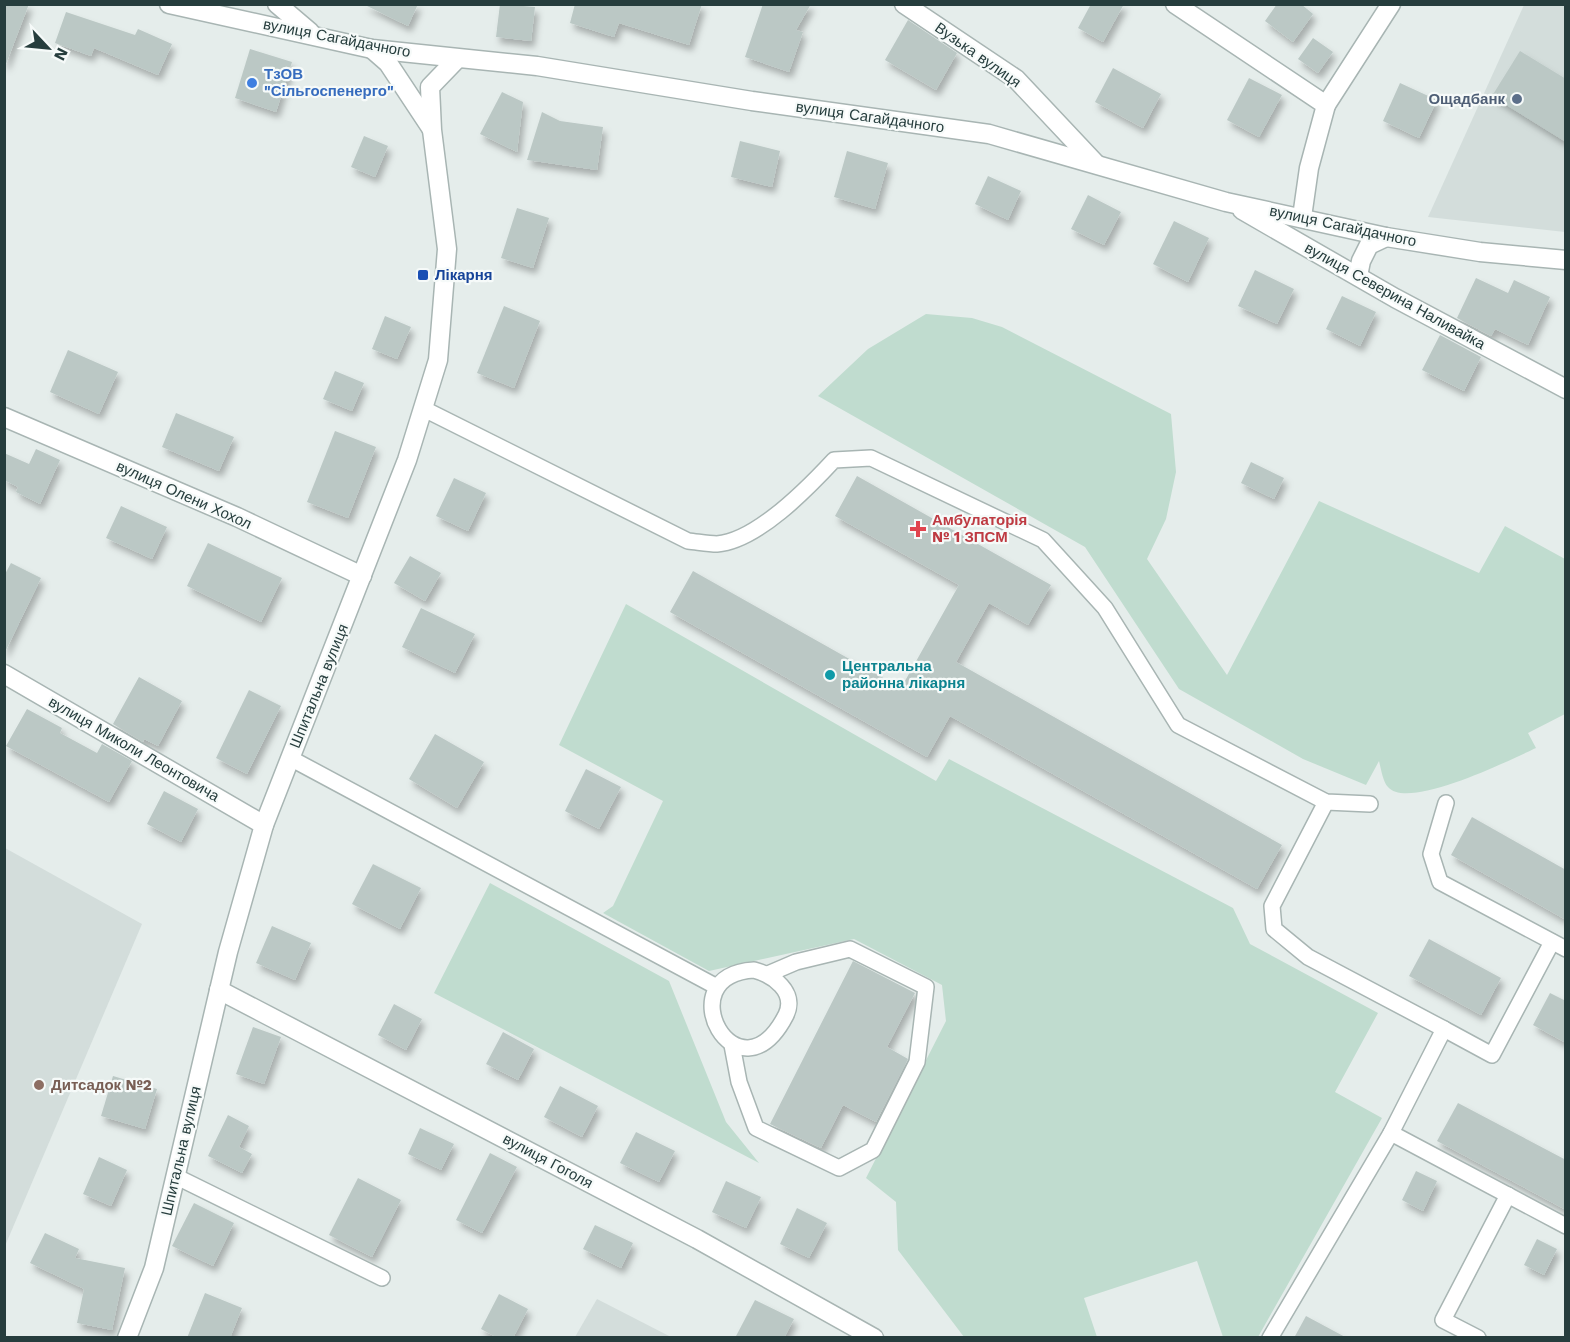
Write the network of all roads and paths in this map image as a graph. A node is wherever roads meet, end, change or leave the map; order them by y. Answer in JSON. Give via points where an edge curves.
{"nodes":[{"id":1,"x":169,"y":4,"type":"edge"},
{"id":2,"x":277,"y":4,"type":"edge"},
{"id":3,"x":904,"y":4,"type":"edge"},
{"id":4,"x":1174,"y":4,"type":"edge"},
{"id":5,"x":1391,"y":4,"type":"edge"},
{"id":6,"x":313,"y":34,"type":"junction"},
{"id":7,"x":372,"y":48,"type":"junction"},
{"id":8,"x":457,"y":59,"type":"junction"},
{"id":9,"x":1326,"y":105,"type":"junction"},
{"id":10,"x":432,"y":130,"type":"junction"},
{"id":11,"x":1096,"y":164,"type":"junction"},
{"id":12,"x":1226,"y":202,"type":"junction"},
{"id":13,"x":1302,"y":217,"type":"junction"},
{"id":14,"x":1386,"y":237,"type":"junction"},
{"id":15,"x":1566,"y":260,"type":"edge"},
{"id":16,"x":1358,"y":276,"type":"junction"},
{"id":17,"x":1566,"y":389,"type":"edge"},
{"id":18,"x":424,"y":409,"type":"junction"},
{"id":19,"x":4,"y":417,"type":"edge"},
{"id":20,"x":362,"y":576,"type":"junction"},
{"id":21,"x":4,"y":674,"type":"edge"},
{"id":22,"x":290,"y":758,"type":"junction"},
{"id":23,"x":1326,"y":802,"type":"junction"},
{"id":24,"x":1446,"y":803,"type":"dead end"},
{"id":25,"x":1370,"y":804,"type":"dead end"},
{"id":26,"x":264,"y":825,"type":"junction"},
{"id":27,"x":1559,"y":946,"type":"edge"},
{"id":28,"x":768,"y":974,"type":"junction"},
{"id":29,"x":717,"y":987,"type":"junction"},
{"id":30,"x":219,"y":990,"type":"junction"},
{"id":31,"x":1444,"y":1029,"type":"junction"},
{"id":32,"x":732,"y":1045,"type":"junction"},
{"id":33,"x":1390,"y":1133,"type":"junction"},
{"id":34,"x":175,"y":1176,"type":"junction"},
{"id":35,"x":1508,"y":1195,"type":"junction"},
{"id":36,"x":1566,"y":1226,"type":"edge"},
{"id":37,"x":382,"y":1278,"type":"dead end"},
{"id":38,"x":127,"y":1338,"type":"edge"},
{"id":39,"x":874,"y":1338,"type":"edge"},
{"id":40,"x":1270,"y":1338,"type":"edge"},
{"id":41,"x":1478,"y":1338,"type":"edge"}],
"edges":[{"from":1,"to":6,"type":"street","name":"вулиця Сагайдачного"},
{"from":2,"to":6,"type":"street"},
{"from":3,"to":11,"type":"street","name":"Вузька вулиця","via":[[1016,79]]},
{"from":4,"to":9,"type":"street"},
{"from":5,"to":9,"type":"street"},
{"from":6,"to":7,"type":"street","name":"вулиця Сагайдачного"},
{"from":7,"to":8,"type":"street","name":"вулиця Сагайдачного"},
{"from":7,"to":10,"type":"street","name":"Шпитальна вулиця","via":[[388,63]]},
{"from":8,"to":10,"type":"street","via":[[430,87]]},
{"from":8,"to":11,"type":"street","name":"вулиця Сагайдачного","via":[[537,66],[989,134]]},
{"from":9,"to":13,"type":"street","via":[[1309,168]]},
{"from":10,"to":18,"type":"street","name":"Шпитальна вулиця","via":[[447,249],[438,360]]},
{"from":11,"to":12,"type":"street","name":"вулиця Сагайдачного"},
{"from":12,"to":13,"type":"street","name":"вулиця Сагайдачного"},
{"from":12,"to":16,"type":"street","name":"вулиця Северина Наливайка"},
{"from":13,"to":14,"type":"street","name":"вулиця Сагайдачного"},
{"from":14,"to":15,"type":"street","name":"вулиця Сагайдачного"},
{"from":14,"to":16,"type":"street","via":[[1369,245]]},
{"from":16,"to":17,"type":"street","name":"вулиця Северина Наливайка"},
{"from":18,"to":20,"type":"street","name":"Шпитальна вулиця"},
{"from":18,"to":23,"type":"lane","via":[[688,542],[718,544],[742,535],[787,508],[834,460],[871,458],[1043,540],[1105,608],[1178,725]]},
{"from":19,"to":20,"type":"street","name":"вулиця Олени Хохол"},
{"from":20,"to":22,"type":"street","name":"Шпитальна вулиця"},
{"from":21,"to":26,"type":"street","name":"вулиця Миколи Леонтовича"},
{"from":22,"to":26,"type":"street","name":"Шпитальна вулиця"},
{"from":22,"to":29,"type":"lane"},
{"from":23,"to":25,"type":"lane"},
{"from":23,"to":31,"type":"lane","via":[[1272,906],[1274,929],[1308,957]]},
{"from":24,"to":27,"type":"lane","via":[[1431,854],[1440,882]]},
{"from":26,"to":30,"type":"street","name":"Шпитальна вулиця"},
{"from":27,"to":31,"type":"lane","via":[[1492,1055]]},
{"from":28,"to":29,"type":"lane","via":[[739,971]]},
{"from":28,"to":32,"type":"lane","via":[[779,982],[789,1008],[765,1043],[751,1047]]},
{"from":28,"to":32,"type":"lane","via":[[796,962],[850,949],[926,987],[917,1062],[873,1150],[839,1168],[756,1128],[739,1082]]},
{"from":29,"to":32,"type":"lane","via":[[712,1012],[717,1030]]},
{"from":30,"to":34,"type":"street","name":"Шпитальна вулиця"},
{"from":30,"to":39,"type":"street","name":"вулиця Гоголя","via":[[697,1239]]},
{"from":31,"to":33,"type":"lane"},
{"from":33,"to":35,"type":"lane"},
{"from":33,"to":40,"type":"lane"},
{"from":34,"to":37,"type":"lane"},
{"from":34,"to":38,"type":"street","name":"Шпитальна вулиця","via":[[154,1268]]},
{"from":35,"to":36,"type":"lane"},
{"from":35,"to":41,"type":"lane","via":[[1443,1320]]}]}
